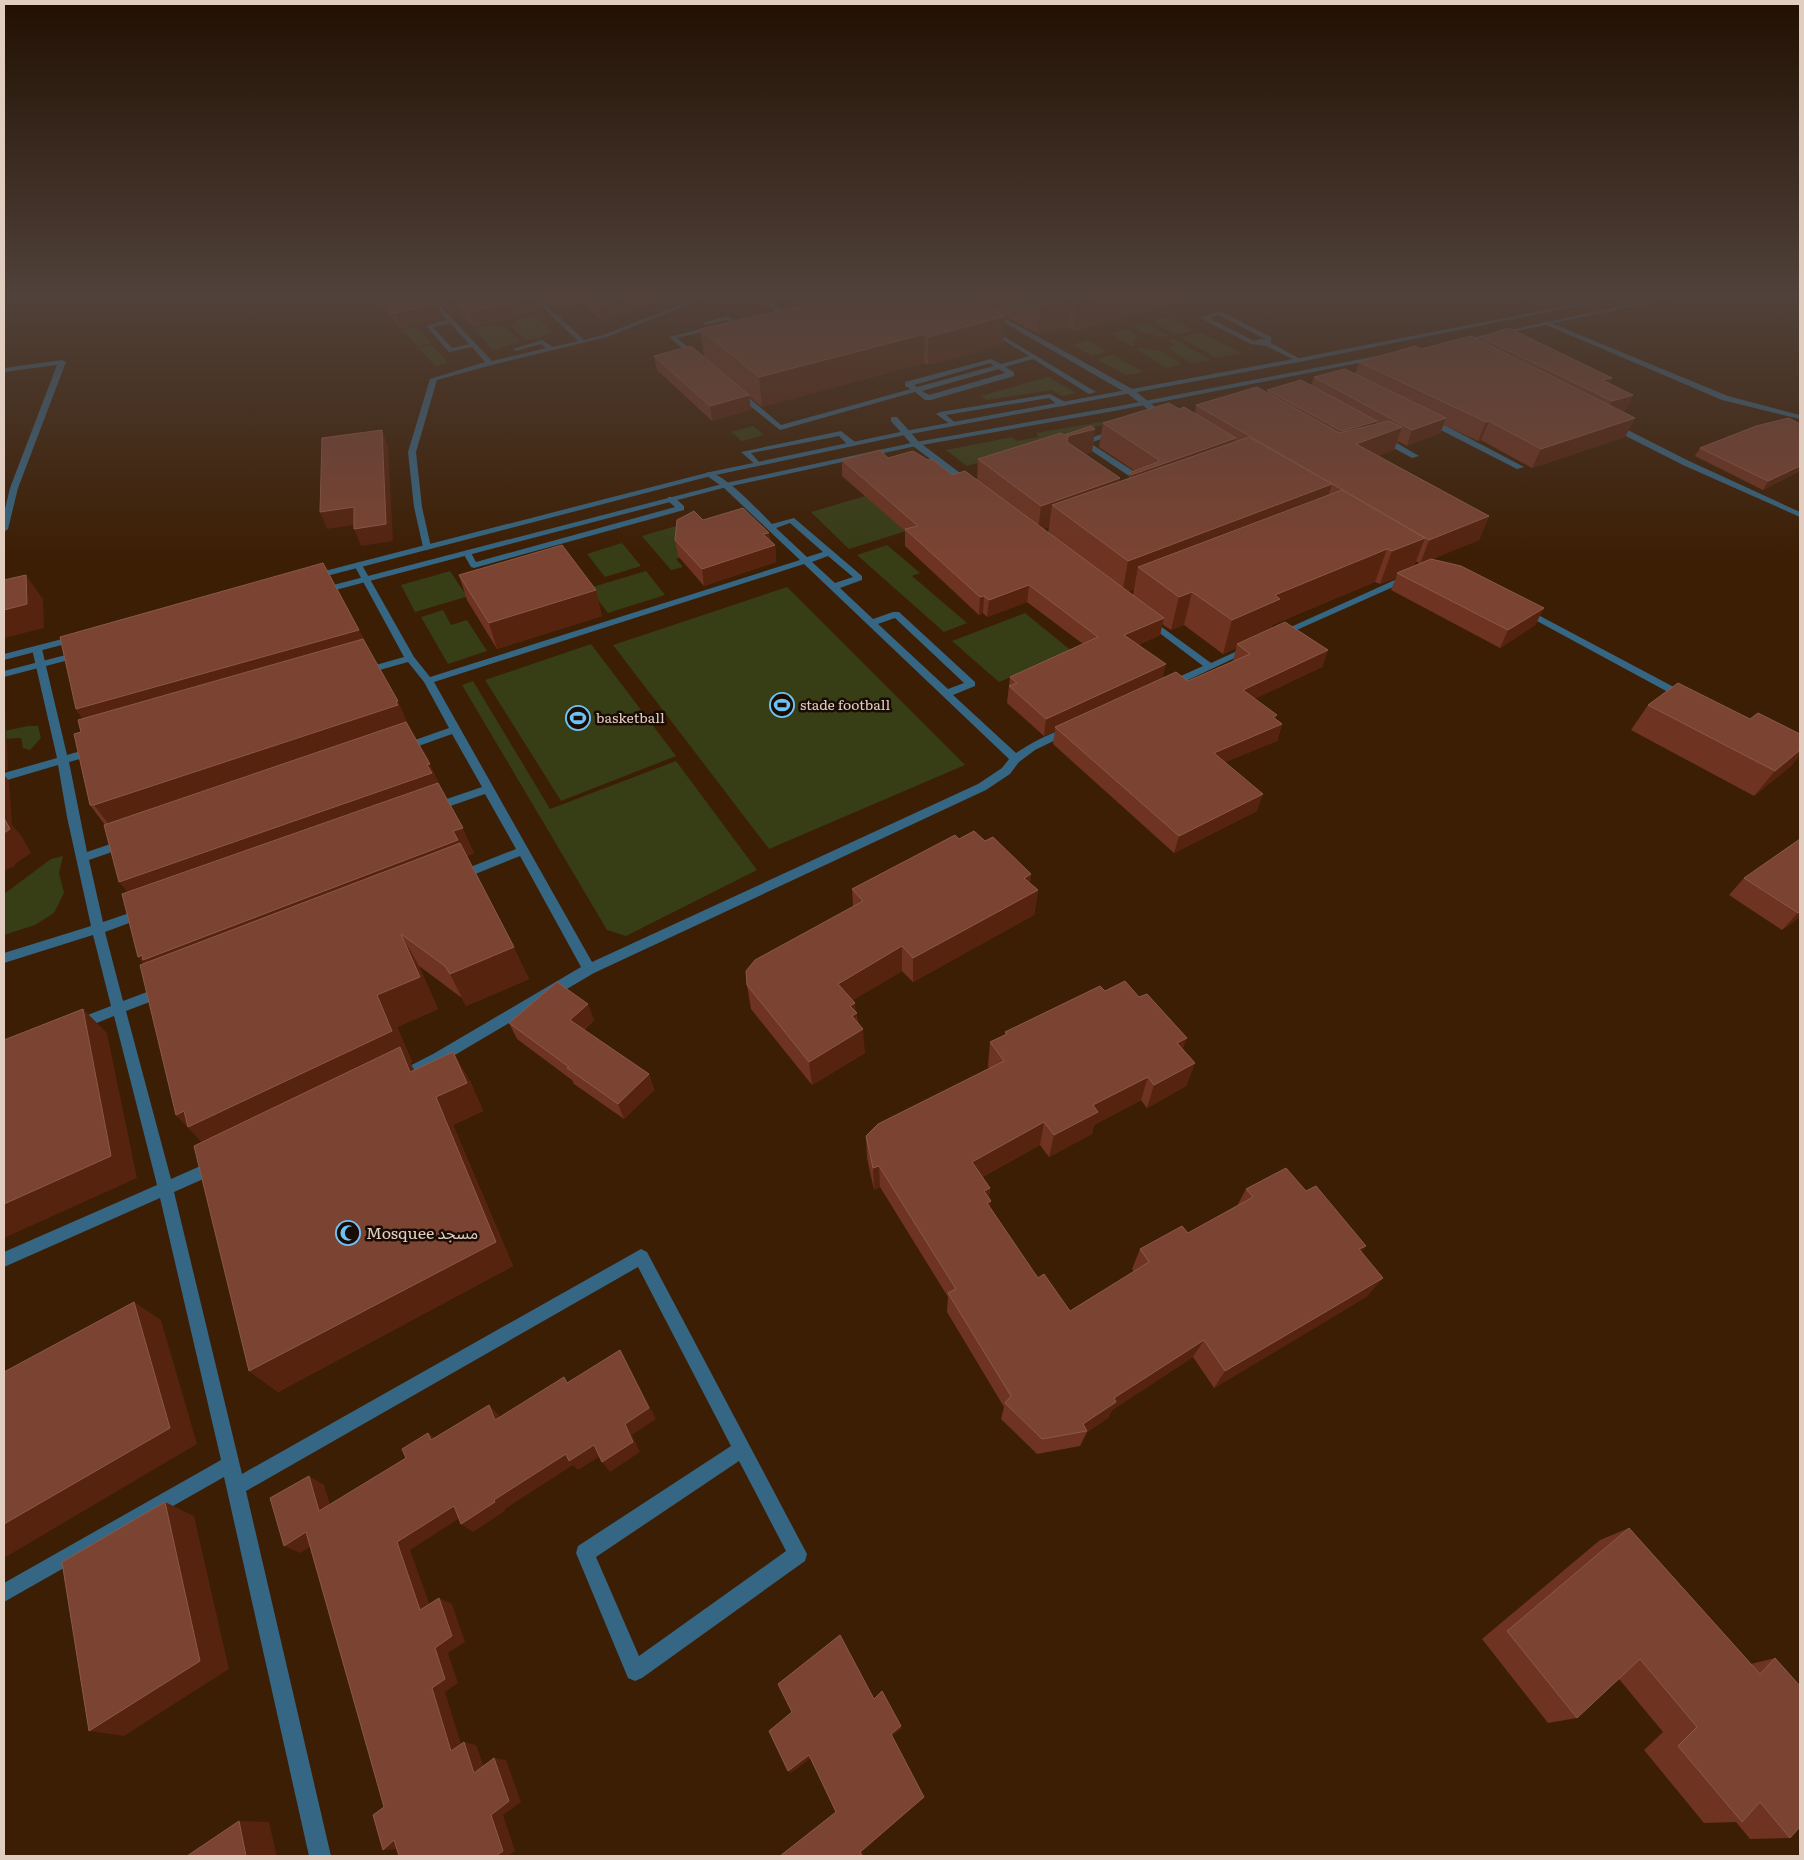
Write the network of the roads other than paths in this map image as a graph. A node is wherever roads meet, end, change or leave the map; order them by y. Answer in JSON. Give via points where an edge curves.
{"nodes":[{"id":1,"x":54,"y":383,"type":"edge"},
{"id":2,"x":433,"y":383,"type":"edge"},
{"id":3,"x":912,"y":383,"type":"edge"},
{"id":4,"x":981,"y":383,"type":"edge"},
{"id":5,"x":1077,"y":383,"type":"edge"},
{"id":6,"x":1115,"y":383,"type":"edge"},
{"id":7,"x":1179,"y":383,"type":"edge"},
{"id":8,"x":1250,"y":383,"type":"edge"},
{"id":9,"x":1689,"y":383,"type":"edge"},
{"id":10,"x":730,"y":386,"type":"edge"},
{"id":11,"x":916,"y":390,"type":"junction"},
{"id":12,"x":1092,"y":392,"type":"dead end"},
{"id":13,"x":1131,"y":392,"type":"junction"},
{"id":14,"x":1147,"y":402,"type":"junction"},
{"id":15,"x":1062,"y":404,"type":"junction"},
{"id":16,"x":1800,"y":417,"type":"edge"},
{"id":17,"x":1165,"y":418,"type":"edge"},
{"id":18,"x":1423,"y":418,"type":"edge"},
{"id":19,"x":894,"y":419,"type":"dead end"},
{"id":20,"x":1607,"y":422,"type":"edge"},
{"id":21,"x":953,"y":424,"type":"junction"},
{"id":22,"x":1128,"y":428,"type":"edge"},
{"id":23,"x":905,"y":433,"type":"junction"},
{"id":24,"x":1373,"y":437,"type":"edge"},
{"id":25,"x":1084,"y":442,"type":"junction"},
{"id":26,"x":852,"y":444,"type":"junction"},
{"id":27,"x":916,"y":444,"type":"junction"},
{"id":28,"x":1065,"y":448,"type":"edge"},
{"id":29,"x":1415,"y":456,"type":"dead end"},
{"id":30,"x":757,"y":464,"type":"junction"},
{"id":31,"x":1520,"y":467,"type":"dead end"},
{"id":32,"x":710,"y":474,"type":"junction"},
{"id":33,"x":726,"y":485,"type":"junction"},
{"id":34,"x":1140,"y":488,"type":"edge"},
{"id":35,"x":978,"y":491,"type":"edge"},
{"id":36,"x":672,"y":499,"type":"junction"},
{"id":37,"x":1800,"y":516,"type":"edge"},
{"id":38,"x":770,"y":527,"type":"junction"},
{"id":39,"x":4,"y":530,"type":"edge"},
{"id":40,"x":427,"y":547,"type":"junction"},
{"id":41,"x":467,"y":553,"type":"junction"},
{"id":42,"x":830,"y":553,"type":"junction"},
{"id":43,"x":806,"y":561,"type":"junction"},
{"id":44,"x":358,"y":565,"type":"junction"},
{"id":45,"x":1423,"y":571,"type":"edge"},
{"id":46,"x":367,"y":579,"type":"junction"},
{"id":47,"x":301,"y":580,"type":"edge"},
{"id":48,"x":834,"y":587,"type":"junction"},
{"id":49,"x":309,"y":594,"type":"edge"},
{"id":50,"x":1515,"y":606,"type":"edge"},
{"id":51,"x":1144,"y":616,"type":"edge"},
{"id":52,"x":871,"y":623,"type":"junction"},
{"id":53,"x":84,"y":636,"type":"edge"},
{"id":54,"x":36,"y":649,"type":"junction"},
{"id":55,"x":88,"y":652,"type":"edge"},
{"id":56,"x":4,"y":657,"type":"edge"},
{"id":57,"x":410,"y":658,"type":"junction"},
{"id":58,"x":40,"y":665,"type":"junction"},
{"id":59,"x":1210,"y":667,"type":"junction"},
{"id":60,"x":4,"y":674,"type":"edge"},
{"id":61,"x":354,"y":674,"type":"edge"},
{"id":62,"x":428,"y":681,"type":"junction"},
{"id":63,"x":1156,"y":691,"type":"edge"},
{"id":64,"x":945,"y":694,"type":"junction"},
{"id":65,"x":1694,"y":702,"type":"edge"},
{"id":66,"x":1084,"y":724,"type":"edge"},
{"id":67,"x":454,"y":730,"type":"junction"},
{"id":68,"x":101,"y":748,"type":"edge"},
{"id":69,"x":389,"y":752,"type":"edge"},
{"id":70,"x":1015,"y":759,"type":"junction"},
{"id":71,"x":63,"y":760,"type":"junction"},
{"id":72,"x":4,"y":777,"type":"edge"},
{"id":73,"x":487,"y":789,"type":"junction"},
{"id":74,"x":422,"y":812,"type":"edge"},
{"id":75,"x":138,"y":838,"type":"edge"},
{"id":76,"x":522,"y":851,"type":"junction"},
{"id":77,"x":83,"y":858,"type":"junction"},
{"id":78,"x":449,"y":880,"type":"edge"},
{"id":79,"x":154,"y":909,"type":"edge"},
{"id":80,"x":98,"y":929,"type":"junction"},
{"id":81,"x":4,"y":958,"type":"edge"},
{"id":82,"x":589,"y":968,"type":"junction"},
{"id":83,"x":175,"y":987,"type":"edge"},
{"id":84,"x":120,"y":1008,"type":"junction"},
{"id":85,"x":66,"y":1030,"type":"edge"},
{"id":86,"x":390,"y":1082,"type":"edge"},
{"id":87,"x":227,"y":1162,"type":"edge"},
{"id":88,"x":165,"y":1188,"type":"junction"},
{"id":89,"x":4,"y":1260,"type":"edge"},
{"id":90,"x":742,"y":1449,"type":"junction"},
{"id":91,"x":230,"y":1464,"type":"junction"},
{"id":92,"x":236,"y":1488,"type":"junction"},
{"id":93,"x":4,"y":1593,"type":"edge"},
{"id":94,"x":320,"y":1856,"type":"edge"}],
"edges":[{"from":1,"to":39,"type":"street","via":[[14,488]]},
{"from":2,"to":40,"type":"street","via":[[412,452],[418,507]]},
{"from":3,"to":11,"type":"street","via":[[908,384]]},
{"from":4,"to":11,"type":"street","via":[[928,398]]},
{"from":5,"to":12,"type":"street"},
{"from":6,"to":13,"type":"street"},
{"from":7,"to":13,"type":"street"},
{"from":8,"to":14,"type":"street"},
{"from":9,"to":16,"type":"street","via":[[1725,398]]},
{"from":10,"to":11,"type":"street","via":[[780,428],[862,406],[868,410],[890,403],[885,399]]},
{"from":13,"to":14,"type":"street"},
{"from":13,"to":15,"type":"street"},
{"from":14,"to":17,"type":"street"},
{"from":14,"to":27,"type":"street"},
{"from":15,"to":21,"type":"street"},
{"from":15,"to":21,"type":"street","via":[[1050,396],[940,414]]},
{"from":18,"to":31,"type":"street"},
{"from":19,"to":23,"type":"street"},
{"from":20,"to":37,"type":"street"},
{"from":21,"to":23,"type":"street"},
{"from":22,"to":25,"type":"street"},
{"from":23,"to":26,"type":"street"},
{"from":23,"to":27,"type":"street"},
{"from":24,"to":29,"type":"street","via":[[1382,438]]},
{"from":25,"to":28,"type":"street"},
{"from":25,"to":34,"type":"street","via":[[1097,455],[1149,485]]},
{"from":26,"to":30,"type":"street"},
{"from":26,"to":30,"type":"street","via":[[841,433],[745,452]]},
{"from":27,"to":33,"type":"street"},
{"from":27,"to":35,"type":"street","via":[[968,478]]},
{"from":30,"to":32,"type":"street"},
{"from":32,"to":33,"type":"street"},
{"from":32,"to":40,"type":"street"},
{"from":33,"to":36,"type":"street"},
{"from":33,"to":38,"type":"street"},
{"from":36,"to":41,"type":"street"},
{"from":36,"to":41,"type":"street","via":[[681,508],[474,565]]},
{"from":38,"to":42,"type":"street","via":[[791,520]]},
{"from":38,"to":43,"type":"street"},
{"from":40,"to":44,"type":"street"},
{"from":41,"to":46,"type":"street"},
{"from":42,"to":43,"type":"street"},
{"from":42,"to":48,"type":"street","via":[[859,578]]},
{"from":43,"to":48,"type":"street"},
{"from":43,"to":62,"type":"street"},
{"from":44,"to":46,"type":"street"},
{"from":44,"to":47,"type":"street"},
{"from":45,"to":59,"type":"street"},
{"from":46,"to":49,"type":"street"},
{"from":46,"to":57,"type":"street"},
{"from":48,"to":52,"type":"street"},
{"from":50,"to":65,"type":"street"},
{"from":51,"to":59,"type":"street"},
{"from":52,"to":64,"type":"street"},
{"from":52,"to":64,"type":"street","via":[[896,614],[971,684]]},
{"from":53,"to":54,"type":"street"},
{"from":54,"to":56,"type":"street"},
{"from":54,"to":58,"type":"street"},
{"from":55,"to":58,"type":"street"},
{"from":57,"to":61,"type":"street"},
{"from":57,"to":62,"type":"street"},
{"from":58,"to":60,"type":"street"},
{"from":58,"to":71,"type":"street"},
{"from":59,"to":63,"type":"street"},
{"from":62,"to":67,"type":"street"},
{"from":64,"to":70,"type":"street"},
{"from":66,"to":70,"type":"street","via":[[1031,748]]},
{"from":67,"to":69,"type":"street"},
{"from":67,"to":73,"type":"street"},
{"from":68,"to":71,"type":"street"},
{"from":70,"to":82,"type":"street","via":[[1006,771],[982,787]]},
{"from":71,"to":72,"type":"street"},
{"from":71,"to":77,"type":"street"},
{"from":73,"to":74,"type":"street"},
{"from":73,"to":76,"type":"street"},
{"from":75,"to":77,"type":"street"},
{"from":76,"to":78,"type":"street"},
{"from":76,"to":82,"type":"street"},
{"from":77,"to":80,"type":"street"},
{"from":79,"to":80,"type":"street"},
{"from":80,"to":81,"type":"street"},
{"from":80,"to":84,"type":"street"},
{"from":82,"to":86,"type":"street","via":[[438,1058]]},
{"from":83,"to":84,"type":"street"},
{"from":84,"to":85,"type":"street"},
{"from":84,"to":88,"type":"street"},
{"from":87,"to":88,"type":"street"},
{"from":88,"to":89,"type":"street"},
{"from":88,"to":91,"type":"street"},
{"from":90,"to":90,"type":"street","via":[[798,1554],[635,1671],[586,1553]]},
{"from":90,"to":92,"type":"street","via":[[641,1257]]},
{"from":91,"to":92,"type":"street"},
{"from":91,"to":93,"type":"street"},
{"from":92,"to":94,"type":"street"}]}
